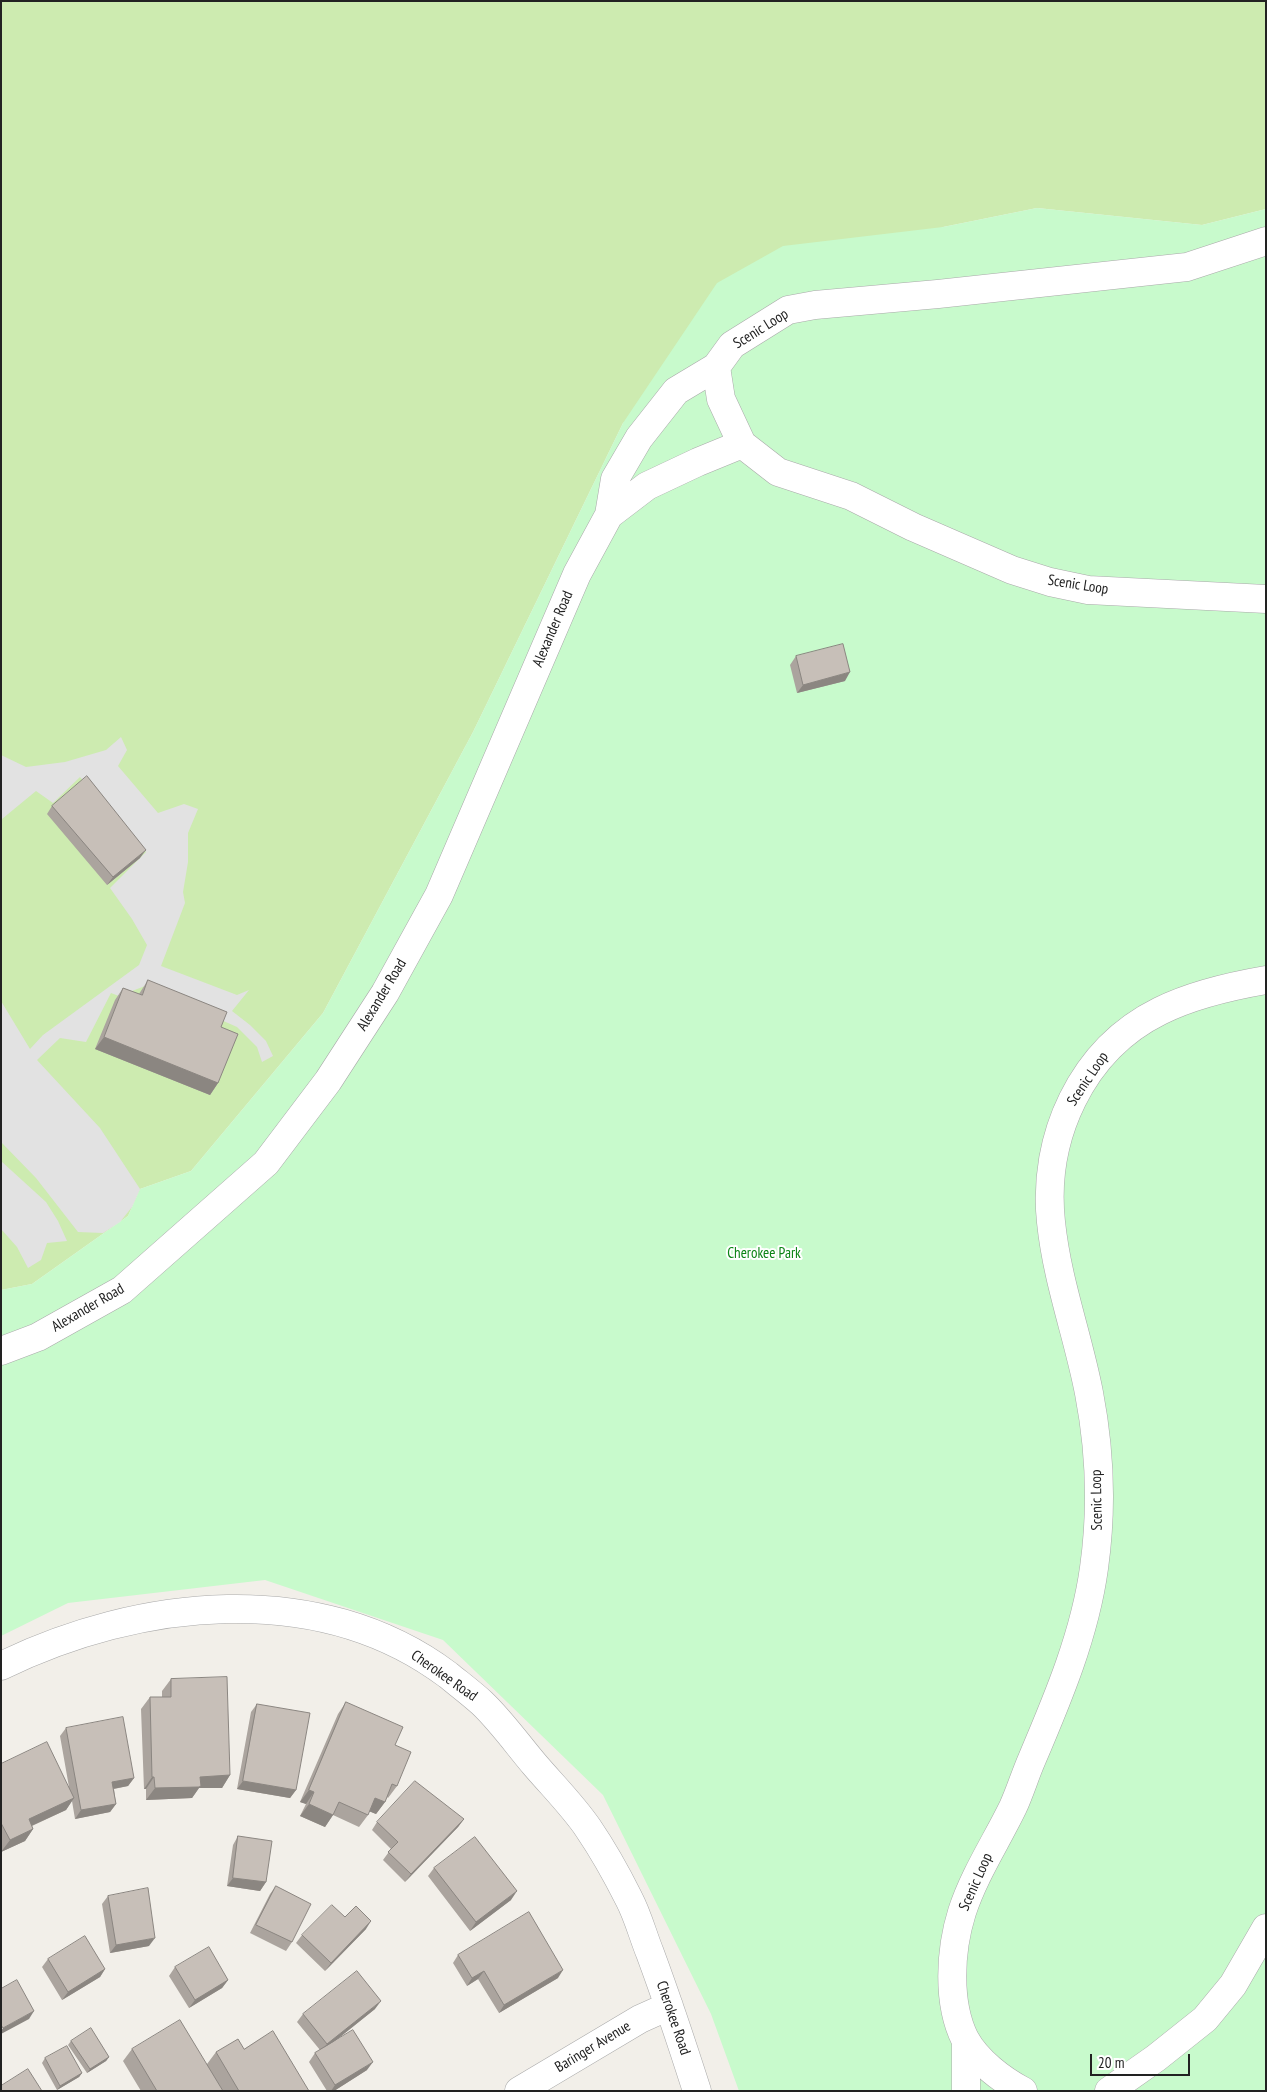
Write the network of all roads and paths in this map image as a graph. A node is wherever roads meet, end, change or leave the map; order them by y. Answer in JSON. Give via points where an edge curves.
{"nodes":[{"id":1,"x":1266,"y":241,"type":"edge"},
{"id":2,"x":716,"y":367,"type":"junction"},
{"id":3,"x":742,"y":444,"type":"junction"},
{"id":4,"x":609,"y":515,"type":"junction"},
{"id":5,"x":1266,"y":599,"type":"edge"},
{"id":6,"x":1266,"y":980,"type":"edge"},
{"id":7,"x":1,"y":1351,"type":"edge"},
{"id":8,"x":1,"y":1666,"type":"edge"},
{"id":9,"x":1266,"y":1928,"type":"edge"},
{"id":10,"x":669,"y":2006,"type":"junction"},
{"id":11,"x":966,"y":2041,"type":"junction"},
{"id":12,"x":519,"y":2091,"type":"edge"},
{"id":13,"x":697,"y":2091,"type":"edge"},
{"id":14,"x":966,"y":2091,"type":"edge"},
{"id":15,"x":1023,"y":2091,"type":"edge"},
{"id":16,"x":1109,"y":2091,"type":"edge"}],
"edges":[{"from":1,"to":2,"type":"street","name":"Scenic Loop","via":[[1187,267],[788,310],[732,345]]},
{"from":2,"to":3,"type":"street","name":"Scenic Loop","via":[[721,399]]},
{"from":2,"to":4,"type":"street","name":"Alexander Road","via":[[676,391],[640,438],[615,479]]},
{"from":3,"to":4,"type":"street","name":"Alexander Road","via":[[647,486]]},
{"from":3,"to":5,"type":"street","name":"Scenic Loop","via":[[778,472],[851,496],[1012,570],[1050,582],[1088,590]]},
{"from":4,"to":7,"type":"street","name":"Alexander Road","via":[[577,574],[439,896],[385,993],[328,1081],[266,1163],[122,1290],[38,1337]]},
{"from":6,"to":11,"type":"street","name":"Scenic Loop","via":[[1233,986],[1175,1005],[1159,1011],[1130,1030],[1107,1051],[1079,1088],[1056,1142],[1050,1174],[1051,1223],[1059,1272],[1092,1409],[1098,1478],[1098,1533],[1088,1601],[1060,1690],[1014,1804],[972,1887],[957,1930],[952,1956],[954,2002]]},
{"from":8,"to":10,"type":"street","name":"Cherokee Road","via":[[79,1635],[115,1625],[217,1609],[264,1609],[306,1614],[347,1624],[406,1649],[446,1674],[482,1703],[588,1827],[631,1902]]},
{"from":9,"to":16,"type":"street","via":[[1233,1985],[1205,2019]]},
{"from":10,"to":12,"type":"street","name":"Baringer Avenue","via":[[640,2019]]},
{"from":10,"to":13,"type":"street","name":"Cherokee Road"},
{"from":11,"to":14,"type":"street"},
{"from":11,"to":15,"type":"street","name":"Scenic Loop","via":[[994,2072]]}]}
